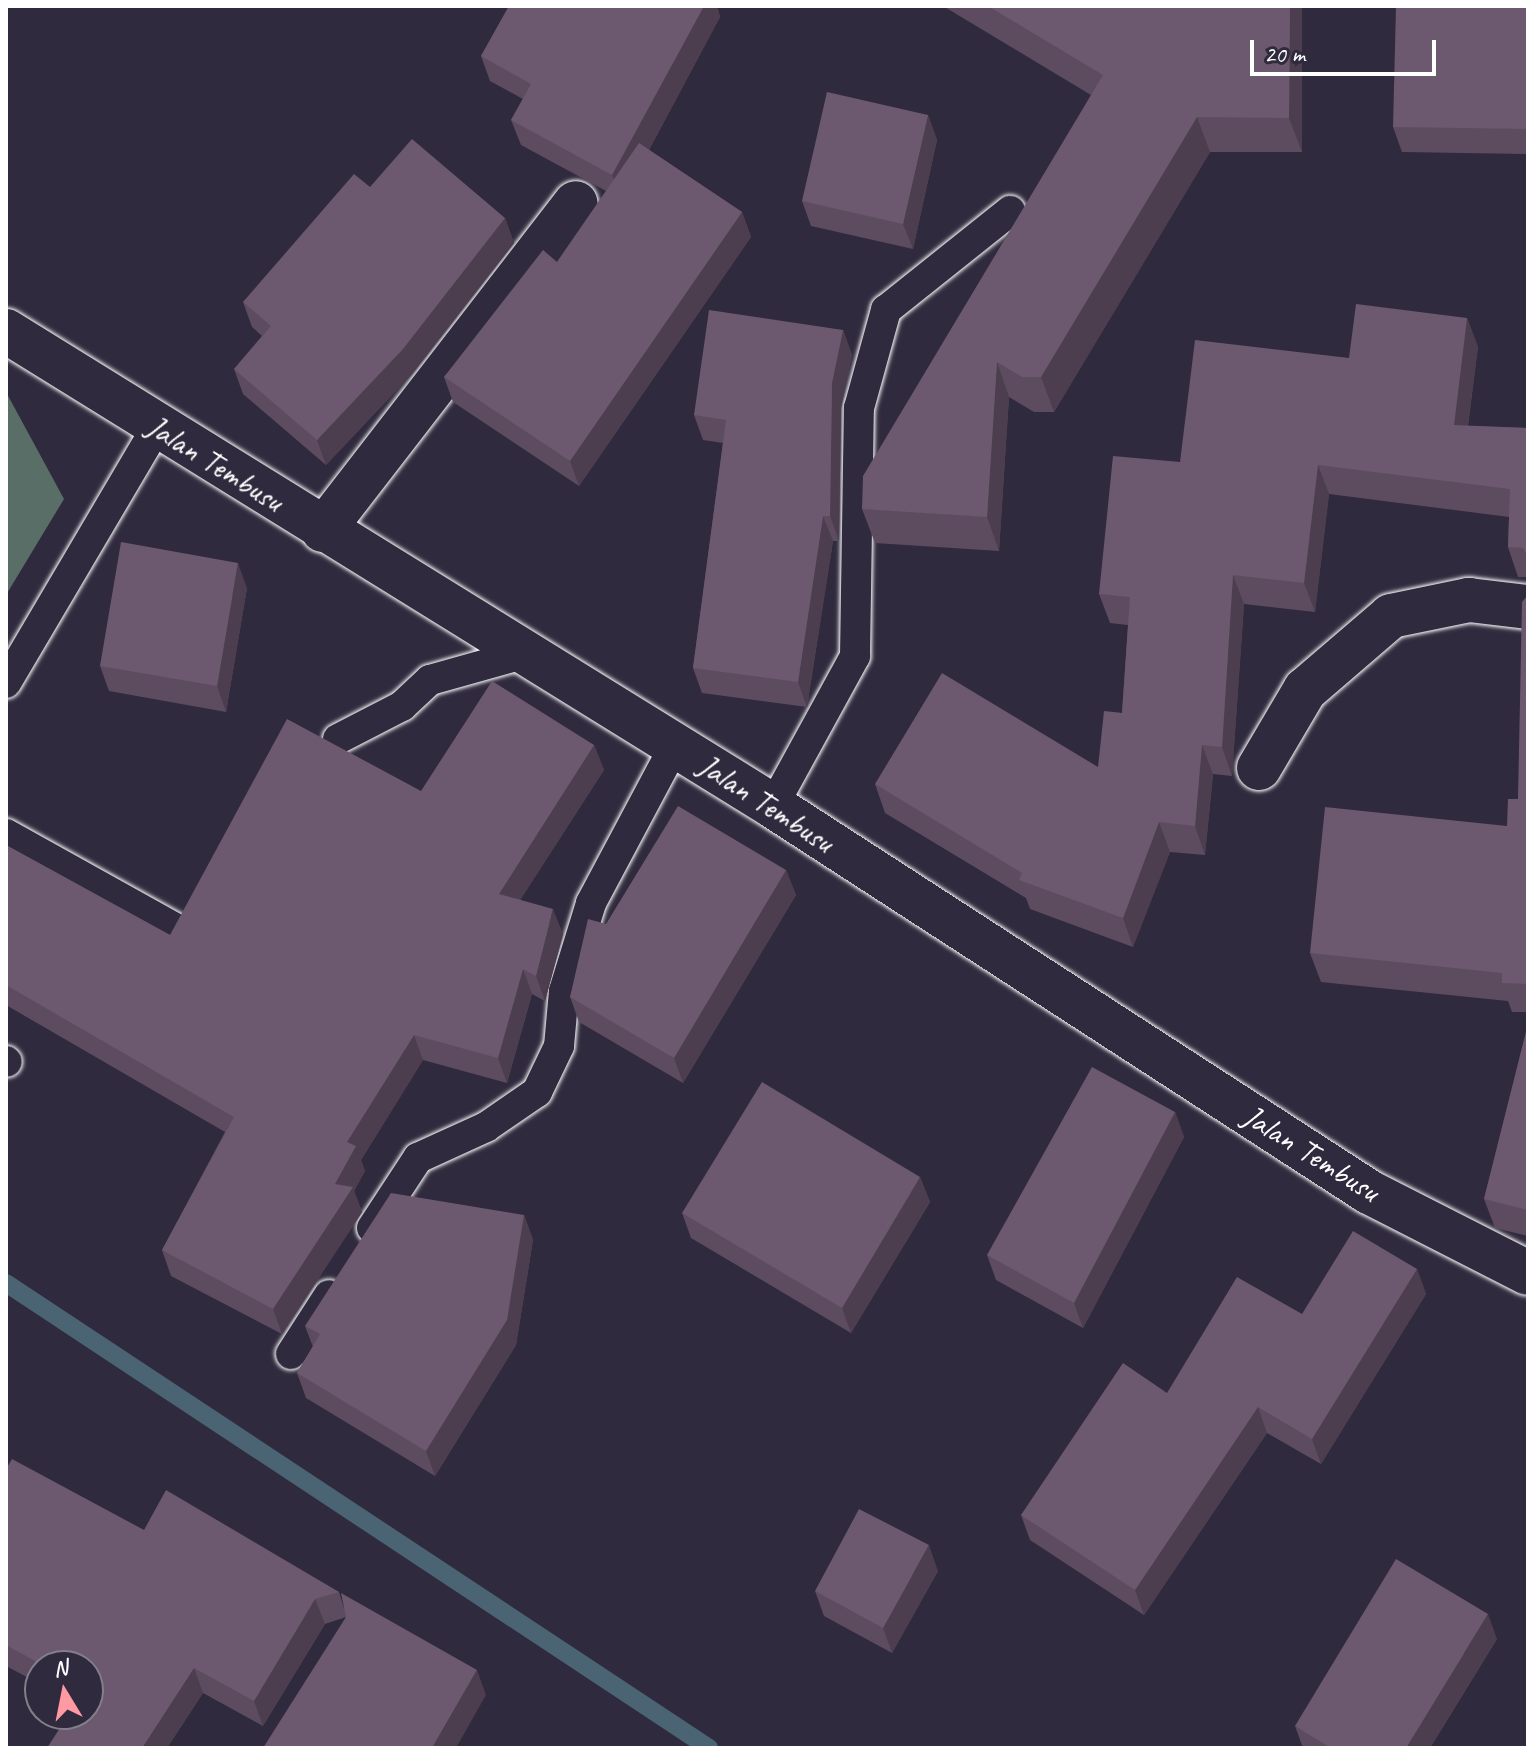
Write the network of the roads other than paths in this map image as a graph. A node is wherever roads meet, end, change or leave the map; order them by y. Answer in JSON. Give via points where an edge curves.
{"nodes":[{"id":1,"x":576,"y":203,"type":"dead end"},
{"id":2,"x":1010,"y":211,"type":"dead end"},
{"id":3,"x":6,"y":331,"type":"edge"},
{"id":4,"x":156,"y":428,"type":"junction"},
{"id":5,"x":323,"y":530,"type":"junction"},
{"id":6,"x":1528,"y":607,"type":"edge"},
{"id":7,"x":526,"y":653,"type":"junction"},
{"id":8,"x":6,"y":683,"type":"edge"},
{"id":9,"x":338,"y":739,"type":"dead end"},
{"id":10,"x":675,"y":745,"type":"junction"},
{"id":11,"x":1259,"y":768,"type":"dead end"},
{"id":12,"x":773,"y":806,"type":"junction"},
{"id":13,"x":6,"y":834,"type":"edge"},
{"id":14,"x":175,"y":928,"type":"edge"},
{"id":15,"x":1528,"y":1273,"type":"edge"},
{"id":16,"x":291,"y":1354,"type":"dead end"}],
"edges":[{"from":1,"to":5,"type":"street"},
{"from":2,"to":12,"type":"lane","via":[[886,310],[859,408],[855,656]]},
{"from":3,"to":4,"type":"street","name":"Jalan Tembusu"},
{"from":4,"to":5,"type":"street","name":"Jalan Tembusu"},
{"from":4,"to":8,"type":"lane"},
{"from":5,"to":7,"type":"street","name":"Jalan Tembusu"},
{"from":6,"to":11,"type":"street","via":[[1469,600],[1391,616],[1305,690]]},
{"from":7,"to":9,"type":"lane","via":[[430,680],[402,706]]},
{"from":7,"to":10,"type":"street","name":"Jalan Tembusu"},
{"from":10,"to":12,"type":"street","name":"Jalan Tembusu"},
{"from":10,"to":16,"type":"lane","via":[[591,903],[564,991],[559,1046],[537,1092],[486,1127],[418,1158]]},
{"from":12,"to":15,"type":"street","name":"Jalan Tembusu","via":[[1369,1192]]},
{"from":13,"to":14,"type":"lane"}]}
